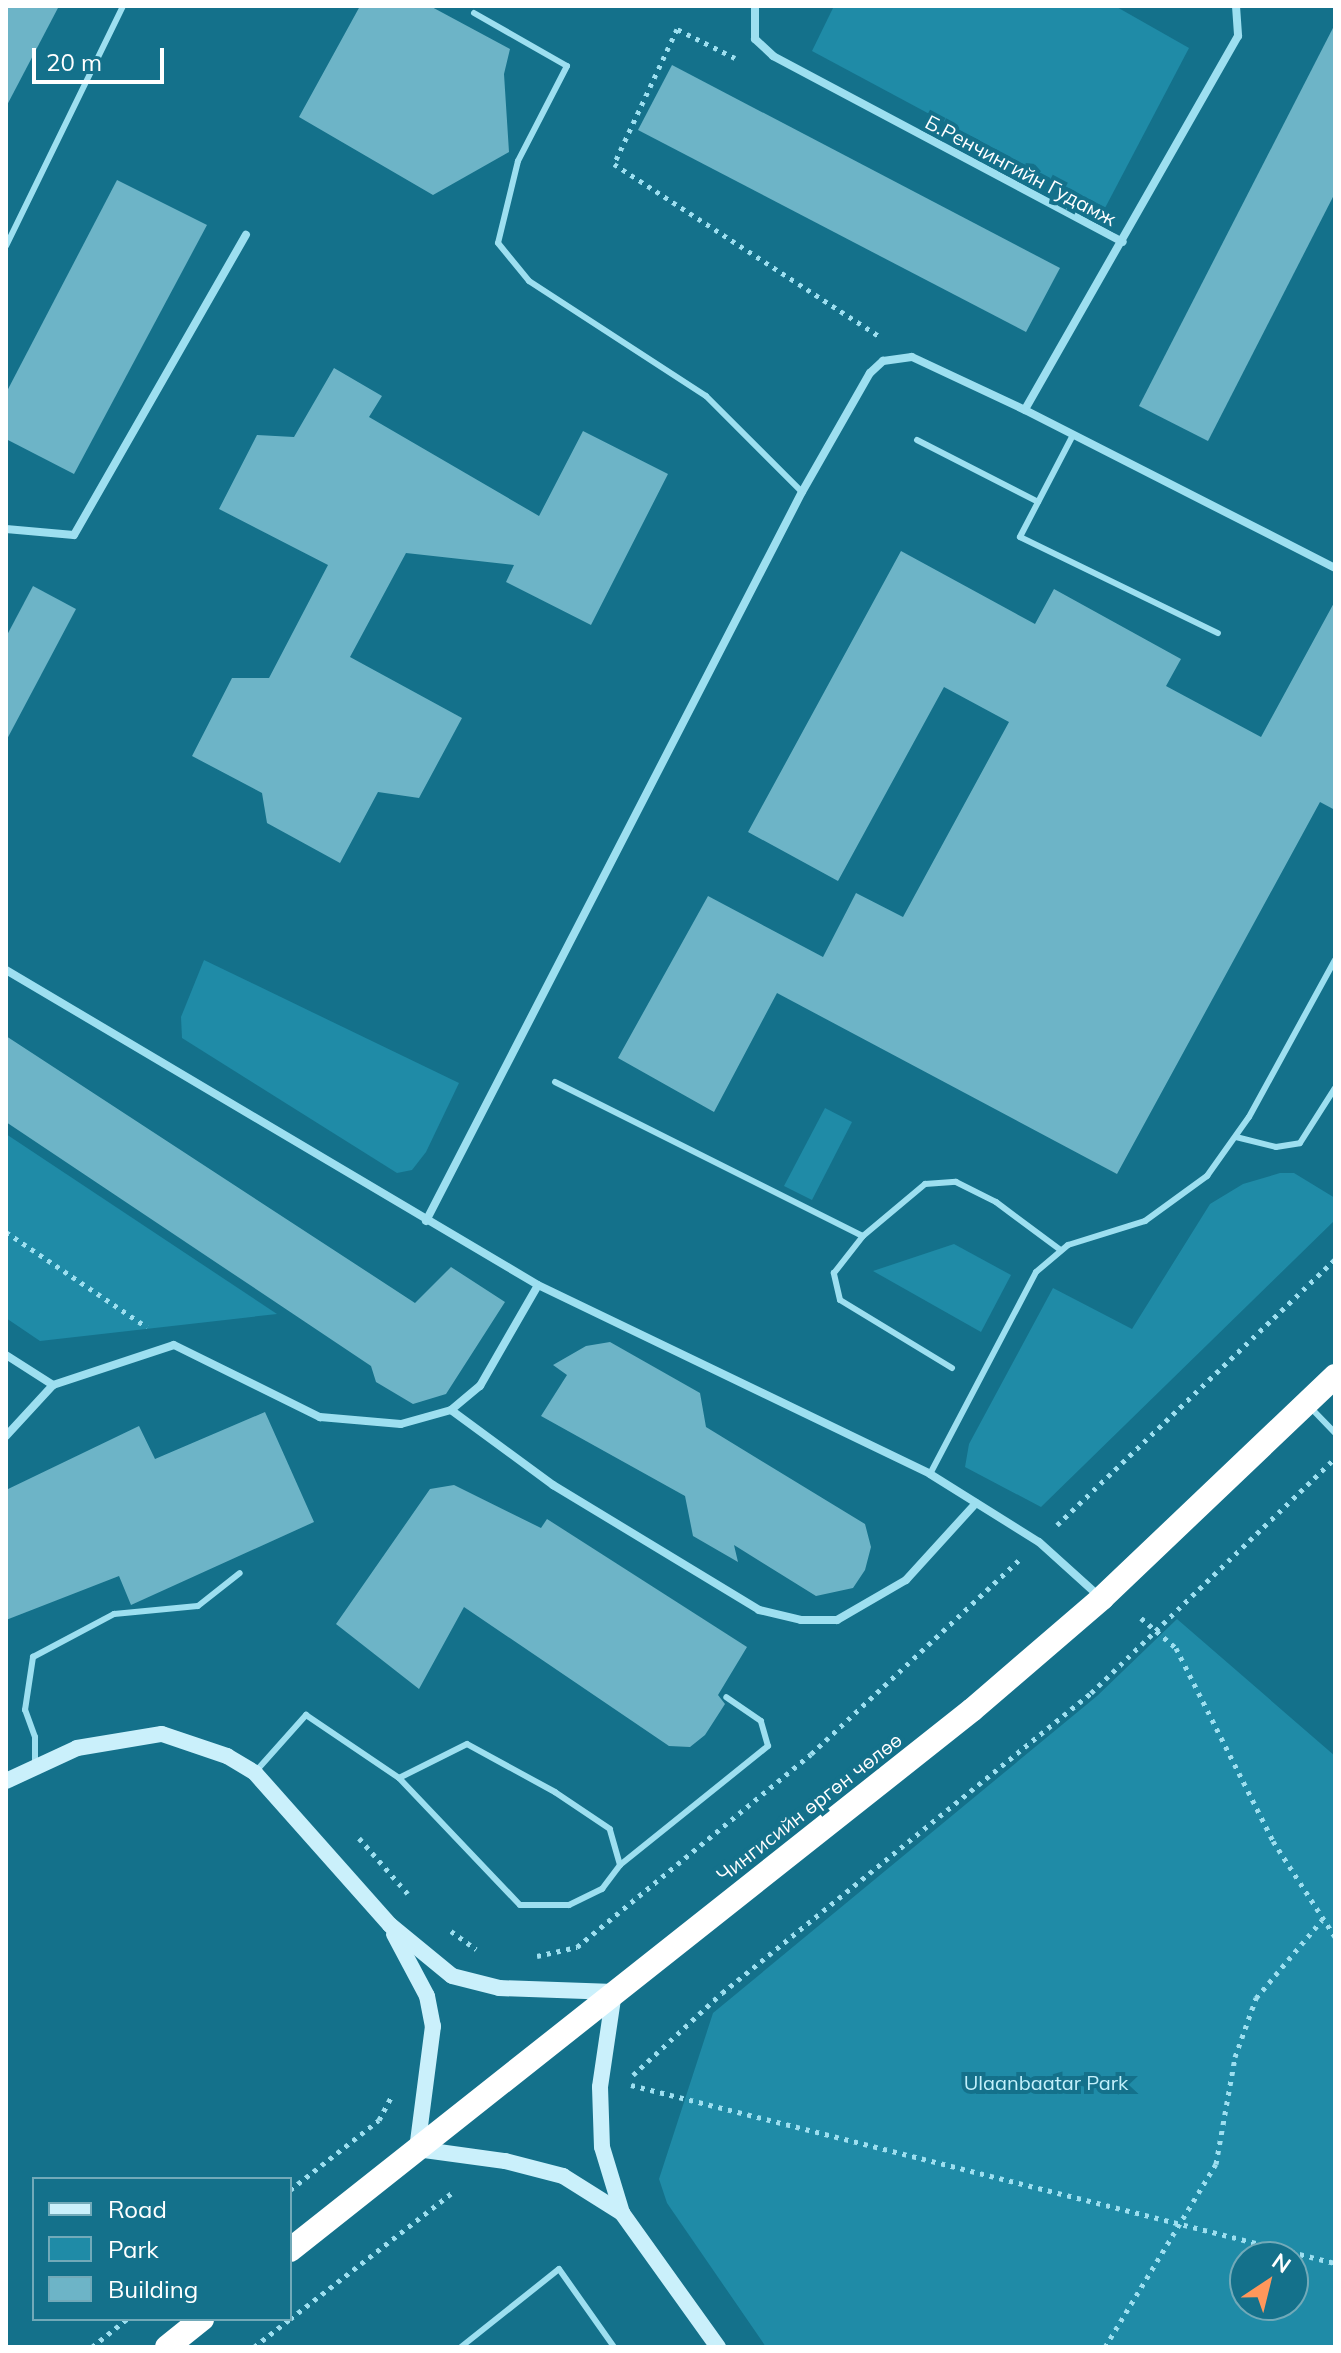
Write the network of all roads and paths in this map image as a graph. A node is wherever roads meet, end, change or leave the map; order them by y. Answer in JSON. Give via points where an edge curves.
{"nodes":[{"id":1,"x":123,"y":6,"type":"edge"},
{"id":2,"x":755,"y":6,"type":"edge"},
{"id":3,"x":1236,"y":6,"type":"edge"},
{"id":4,"x":474,"y":13,"type":"dead end"},
{"id":5,"x":748,"y":65,"type":"dead end"},
{"id":6,"x":246,"y":235,"type":"dead end"},
{"id":7,"x":1123,"y":242,"type":"junction"},
{"id":8,"x":6,"y":246,"type":"edge"},
{"id":9,"x":912,"y":357,"type":"junction"},
{"id":10,"x":1025,"y":410,"type":"junction"},
{"id":11,"x":1073,"y":435,"type":"junction"},
{"id":12,"x":917,"y":440,"type":"dead end"},
{"id":13,"x":802,"y":492,"type":"junction"},
{"id":14,"x":1038,"y":502,"type":"junction"},
{"id":15,"x":6,"y":529,"type":"edge"},
{"id":16,"x":1335,"y":568,"type":"edge"},
{"id":17,"x":1218,"y":633,"type":"dead end"},
{"id":18,"x":1335,"y":960,"type":"edge"},
{"id":19,"x":6,"y":970,"type":"edge"},
{"id":20,"x":555,"y":1082,"type":"dead end"},
{"id":21,"x":1335,"y":1088,"type":"edge"},
{"id":22,"x":1236,"y":1137,"type":"junction"},
{"id":23,"x":426,"y":1221,"type":"junction"},
{"id":24,"x":6,"y":1232,"type":"edge"},
{"id":25,"x":863,"y":1236,"type":"junction"},
{"id":26,"x":1059,"y":1249,"type":"junction"},
{"id":27,"x":1335,"y":1259,"type":"edge"},
{"id":28,"x":538,"y":1285,"type":"junction"},
{"id":29,"x":174,"y":1345,"type":"junction"},
{"id":30,"x":6,"y":1355,"type":"edge"},
{"id":31,"x":952,"y":1368,"type":"dead end"},
{"id":32,"x":1335,"y":1376,"type":"edge"},
{"id":33,"x":53,"y":1385,"type":"junction"},
{"id":34,"x":1307,"y":1404,"type":"junction"},
{"id":35,"x":451,"y":1410,"type":"junction"},
{"id":36,"x":1335,"y":1433,"type":"edge"},
{"id":37,"x":6,"y":1436,"type":"edge"},
{"id":38,"x":1335,"y":1458,"type":"edge"},
{"id":39,"x":930,"y":1474,"type":"junction"},
{"id":40,"x":976,"y":1503,"type":"junction"},
{"id":41,"x":1039,"y":1542,"type":"junction"},
{"id":42,"x":240,"y":1573,"type":"dead end"},
{"id":43,"x":1102,"y":1598,"type":"junction"},
{"id":44,"x":1141,"y":1618,"type":"dead end"},
{"id":45,"x":1153,"y":1632,"type":"junction"},
{"id":46,"x":726,"y":1697,"type":"dead end"},
{"id":47,"x":35,"y":1767,"type":"junction"},
{"id":48,"x":255,"y":1773,"type":"junction"},
{"id":49,"x":399,"y":1778,"type":"junction"},
{"id":50,"x":6,"y":1781,"type":"edge"},
{"id":51,"x":620,"y":1865,"type":"junction"},
{"id":52,"x":1322,"y":1920,"type":"junction"},
{"id":53,"x":390,"y":1925,"type":"junction"},
{"id":54,"x":1335,"y":1937,"type":"edge"},
{"id":55,"x":489,"y":1951,"type":"dead end"},
{"id":56,"x":526,"y":1958,"type":"dead end"},
{"id":57,"x":452,"y":1976,"type":"junction"},
{"id":58,"x":614,"y":1992,"type":"junction"},
{"id":59,"x":618,"y":2083,"type":"dead end"},
{"id":60,"x":630,"y":2085,"type":"junction"},
{"id":61,"x":398,"y":2086,"type":"dead end"},
{"id":62,"x":630,"y":2101,"type":"dead end"},
{"id":63,"x":417,"y":2149,"type":"junction"},
{"id":64,"x":292,"y":2188,"type":"edge"},
{"id":65,"x":452,"y":2193,"type":"dead end"},
{"id":66,"x":622,"y":2213,"type":"junction"},
{"id":67,"x":1181,"y":2222,"type":"junction"},
{"id":68,"x":292,"y":2248,"type":"edge"},
{"id":69,"x":1335,"y":2263,"type":"edge"},
{"id":70,"x":292,"y":2317,"type":"edge"},
{"id":71,"x":124,"y":2321,"type":"edge"},
{"id":72,"x":200,"y":2321,"type":"edge"},
{"id":73,"x":287,"y":2321,"type":"edge"},
{"id":74,"x":92,"y":2347,"type":"edge"},
{"id":75,"x":167,"y":2347,"type":"edge"},
{"id":76,"x":254,"y":2347,"type":"edge"},
{"id":77,"x":461,"y":2347,"type":"edge"},
{"id":78,"x":614,"y":2347,"type":"edge"},
{"id":79,"x":718,"y":2347,"type":"edge"},
{"id":80,"x":1105,"y":2347,"type":"edge"}],
"edges":[{"from":1,"to":8,"type":"lane"},
{"from":2,"to":7,"type":"street","name":"Б.Ренчингийн Гудамж","via":[[755,39],[773,56]]},
{"from":3,"to":7,"type":"street","via":[[1238,36]]},
{"from":4,"to":13,"type":"lane","via":[[567,66],[518,161],[498,243],[529,281],[706,396]]},
{"from":5,"to":9,"type":"path","via":[[677,29],[614,164]]},
{"from":6,"to":15,"type":"street","via":[[74,535]]},
{"from":7,"to":10,"type":"street","name":"Б.Ренчингийн Гудамж"},
{"from":9,"to":10,"type":"street"},
{"from":9,"to":13,"type":"street","via":[[883,361],[870,373]]},
{"from":10,"to":11,"type":"street"},
{"from":11,"to":14,"type":"lane"},
{"from":11,"to":16,"type":"street"},
{"from":12,"to":14,"type":"lane"},
{"from":13,"to":23,"type":"street"},
{"from":14,"to":17,"type":"lane","via":[[1020,537]]},
{"from":18,"to":22,"type":"lane"},
{"from":19,"to":23,"type":"street"},
{"from":20,"to":25,"type":"lane"},
{"from":21,"to":22,"type":"lane","via":[[1300,1143],[1276,1147]]},
{"from":22,"to":26,"type":"lane","via":[[1207,1176],[1167,1209],[1132,1227]]},
{"from":23,"to":28,"type":"street"},
{"from":24,"to":29,"type":"path"},
{"from":25,"to":26,"type":"lane","via":[[925,1184],[956,1182],[996,1202]]},
{"from":25,"to":31,"type":"lane","via":[[834,1273],[840,1300]]},
{"from":26,"to":39,"type":"lane","via":[[1036,1272]]},
{"from":27,"to":41,"type":"path"},
{"from":28,"to":35,"type":"street","via":[[480,1386]]},
{"from":28,"to":39,"type":"street"},
{"from":29,"to":33,"type":"street"},
{"from":29,"to":35,"type":"street","via":[[320,1417],[401,1424]]},
{"from":30,"to":33,"type":"street"},
{"from":32,"to":34,"type":"highway","name":"Чингисийн өргөн чөлөө"},
{"from":33,"to":37,"type":"street"},
{"from":34,"to":36,"type":"lane"},
{"from":34,"to":43,"type":"highway","name":"Чингисийн өргөн чөлөө"},
{"from":35,"to":40,"type":"street","via":[[553,1485],[759,1610],[801,1620],[837,1620],[906,1580]]},
{"from":38,"to":45,"type":"path"},
{"from":39,"to":40,"type":"street"},
{"from":40,"to":41,"type":"street"},
{"from":41,"to":43,"type":"street"},
{"from":41,"to":56,"type":"path","via":[[811,1754],[577,1947]]},
{"from":42,"to":47,"type":"lane","via":[[198,1606],[114,1614],[33,1657],[25,1710],[35,1737]]},
{"from":43,"to":58,"type":"highway","name":"Чингисийн өргөн чөлөө","via":[[972,1710]]},
{"from":44,"to":45,"type":"path"},
{"from":45,"to":52,"type":"path","via":[[1176,1648],[1218,1739]]},
{"from":45,"to":60,"type":"path","via":[[1091,1693],[722,1993],[631,2076]]},
{"from":46,"to":51,"type":"lane","via":[[761,1721],[768,1746]]},
{"from":47,"to":48,"type":"street","via":[[77,1748],[162,1734],[227,1756]]},
{"from":47,"to":50,"type":"street"},
{"from":48,"to":49,"type":"lane","via":[[306,1715]]},
{"from":48,"to":53,"type":"street"},
{"from":49,"to":51,"type":"lane","via":[[467,1744],[610,1829]]},
{"from":49,"to":51,"type":"lane","via":[[520,1905],[569,1905],[602,1889]]},
{"from":52,"to":54,"type":"path"},
{"from":52,"to":67,"type":"path","via":[[1256,1998],[1235,2057],[1223,2143]]},
{"from":53,"to":57,"type":"street"},
{"from":53,"to":63,"type":"street","via":[[427,1996],[433,2026]]},
{"from":55,"to":57,"type":"path","via":[[477,1949]]},
{"from":57,"to":58,"type":"street","via":[[499,1988]]},
{"from":58,"to":63,"type":"highway","name":"Чингисийн өргөн чөлөө"},
{"from":58,"to":66,"type":"street","via":[[600,2087],[602,2147]]},
{"from":59,"to":60,"type":"path"},
{"from":60,"to":62,"type":"path"},
{"from":60,"to":67,"type":"path"},
{"from":61,"to":64,"type":"path","via":[[379,2120]]},
{"from":63,"to":66,"type":"street","via":[[505,2161],[563,2176]]},
{"from":63,"to":68,"type":"highway","name":"Чингисийн өргөн чөлөө"},
{"from":65,"to":70,"type":"path"},
{"from":66,"to":79,"type":"street"},
{"from":67,"to":69,"type":"path"},
{"from":67,"to":80,"type":"path"},
{"from":71,"to":74,"type":"path"},
{"from":72,"to":75,"type":"highway"},
{"from":73,"to":76,"type":"path"},
{"from":77,"to":78,"type":"lane","via":[[559,2269]]}]}
